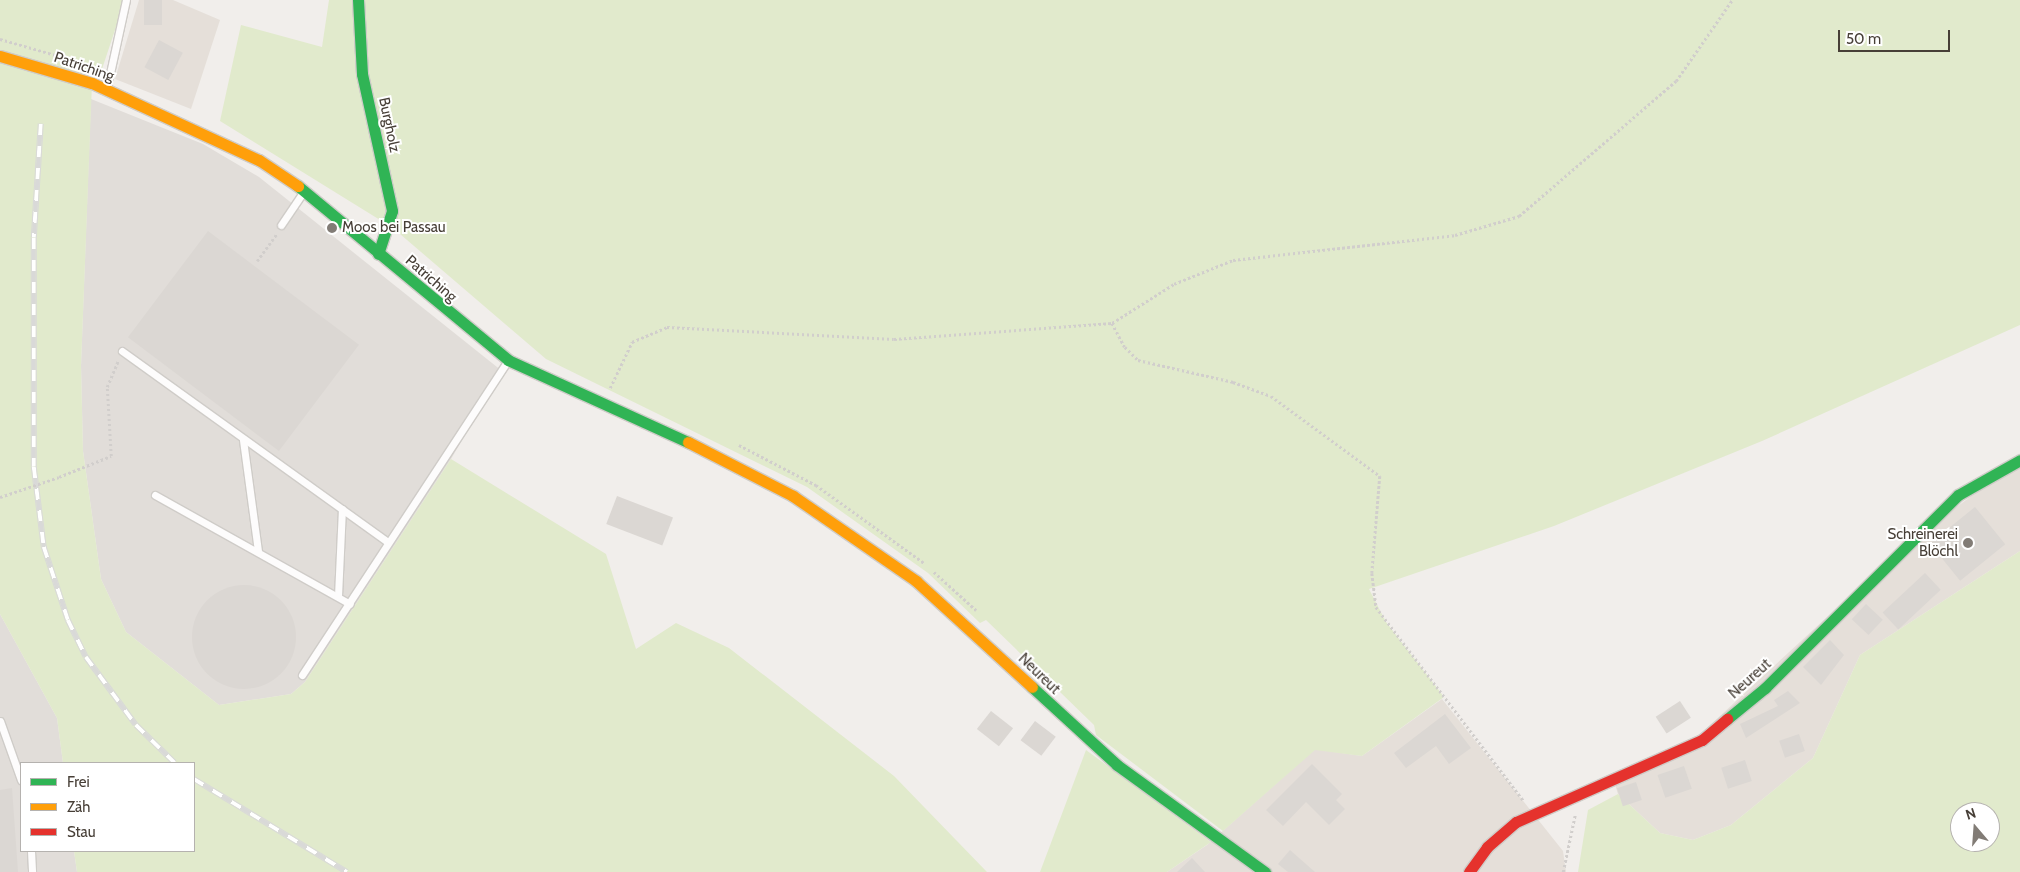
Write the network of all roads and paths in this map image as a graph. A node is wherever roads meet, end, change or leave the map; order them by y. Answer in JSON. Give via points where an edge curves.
{"nodes":[{"id":1,"x":126,"y":0,"type":"edge"},
{"id":2,"x":358,"y":0,"type":"edge"},
{"id":3,"x":1732,"y":0,"type":"edge"},
{"id":4,"x":0,"y":39,"type":"edge"},
{"id":5,"x":0,"y":56,"type":"edge"},
{"id":6,"x":108,"y":76,"type":"junction"},
{"id":7,"x":107,"y":90,"type":"junction"},
{"id":8,"x":304,"y":190,"type":"junction"},
{"id":9,"x":281,"y":225,"type":"joint"},
{"id":10,"x":378,"y":254,"type":"junction"},
{"id":11,"x":257,"y":261,"type":"dead end"},
{"id":12,"x":1112,"y":323,"type":"junction"},
{"id":13,"x":122,"y":351,"type":"joint"},
{"id":14,"x":508,"y":360,"type":"junction"},
{"id":15,"x":602,"y":407,"type":"junction"},
{"id":16,"x":243,"y":440,"type":"junction"},
{"id":17,"x":733,"y":443,"type":"dead end"},
{"id":18,"x":2020,"y":460,"type":"edge"},
{"id":19,"x":155,"y":495,"type":"dead end"},
{"id":20,"x":0,"y":496,"type":"edge"},
{"id":21,"x":793,"y":496,"type":"joint"},
{"id":22,"x":342,"y":509,"type":"junction"},
{"id":23,"x":388,"y":542,"type":"junction"},
{"id":24,"x":258,"y":551,"type":"junction"},
{"id":25,"x":338,"y":596,"type":"junction"},
{"id":26,"x":350,"y":604,"type":"junction"},
{"id":27,"x":977,"y":612,"type":"dead end"},
{"id":28,"x":302,"y":675,"type":"dead end"},
{"id":29,"x":0,"y":721,"type":"edge"},
{"id":30,"x":20,"y":777,"type":"edge"},
{"id":31,"x":1580,"y":793,"type":"junction"},
{"id":32,"x":1533,"y":814,"type":"junction"},
{"id":33,"x":31,"y":852,"type":"edge"},
{"id":34,"x":32,"y":872,"type":"edge"},
{"id":35,"x":1265,"y":872,"type":"edge"},
{"id":36,"x":1468,"y":872,"type":"edge"},
{"id":37,"x":1563,"y":872,"type":"edge"}],
"edges":[{"from":1,"to":6,"type":"lane"},
{"from":2,"to":10,"type":"street","name":"Burgholz","via":[[362,74],[392,211]]},
{"from":3,"to":12,"type":"path","via":[[1676,81],[1519,216],[1456,235],[1233,260],[1174,284]]},
{"from":4,"to":6,"type":"path","bridge":true,"via":[[83,63]]},
{"from":5,"to":7,"type":"street","name":"Patriching"},
{"from":6,"to":7,"type":"lane"},
{"from":7,"to":8,"type":"street","name":"Patriching","via":[[259,160]]},
{"from":8,"to":9,"type":"lane"},
{"from":8,"to":10,"type":"street","name":"Patriching"},
{"from":9,"to":11,"type":"path"},
{"from":10,"to":14,"type":"street","name":"Patriching"},
{"from":12,"to":15,"type":"path","via":[[894,339],[667,327],[632,342]]},
{"from":12,"to":32,"type":"path","via":[[1125,346],[1138,360],[1233,382],[1271,396],[1380,476],[1372,573],[1376,607]]},
{"from":13,"to":16,"type":"lane"},
{"from":13,"to":20,"type":"path","bridge":true,"via":[[107,387],[111,456]]},
{"from":14,"to":15,"type":"street","name":"Patriching"},
{"from":14,"to":23,"type":"lane"},
{"from":15,"to":21,"type":"street","name":"Patriching","via":[[737,465]]},
{"from":16,"to":22,"type":"lane"},
{"from":16,"to":24,"type":"lane"},
{"from":17,"to":27,"type":"path","via":[[816,485],[900,544]]},
{"from":18,"to":31,"type":"street","name":"Neureut","via":[[1958,495],[1765,688],[1702,740]]},
{"from":19,"to":24,"type":"lane"},
{"from":21,"to":35,"type":"street","name":"Neureut","via":[[916,581],[1117,766]]},
{"from":22,"to":23,"type":"lane"},
{"from":22,"to":25,"type":"lane"},
{"from":23,"to":26,"type":"lane"},
{"from":24,"to":25,"type":"lane"},
{"from":25,"to":26,"type":"lane"},
{"from":26,"to":28,"type":"lane"},
{"from":29,"to":30,"type":"lane"},
{"from":31,"to":32,"type":"street","name":"Neureut"},
{"from":31,"to":37,"type":"path"},
{"from":32,"to":36,"type":"street","name":"Neureut","via":[[1498,837]]},
{"from":33,"to":34,"type":"lane"}]}
